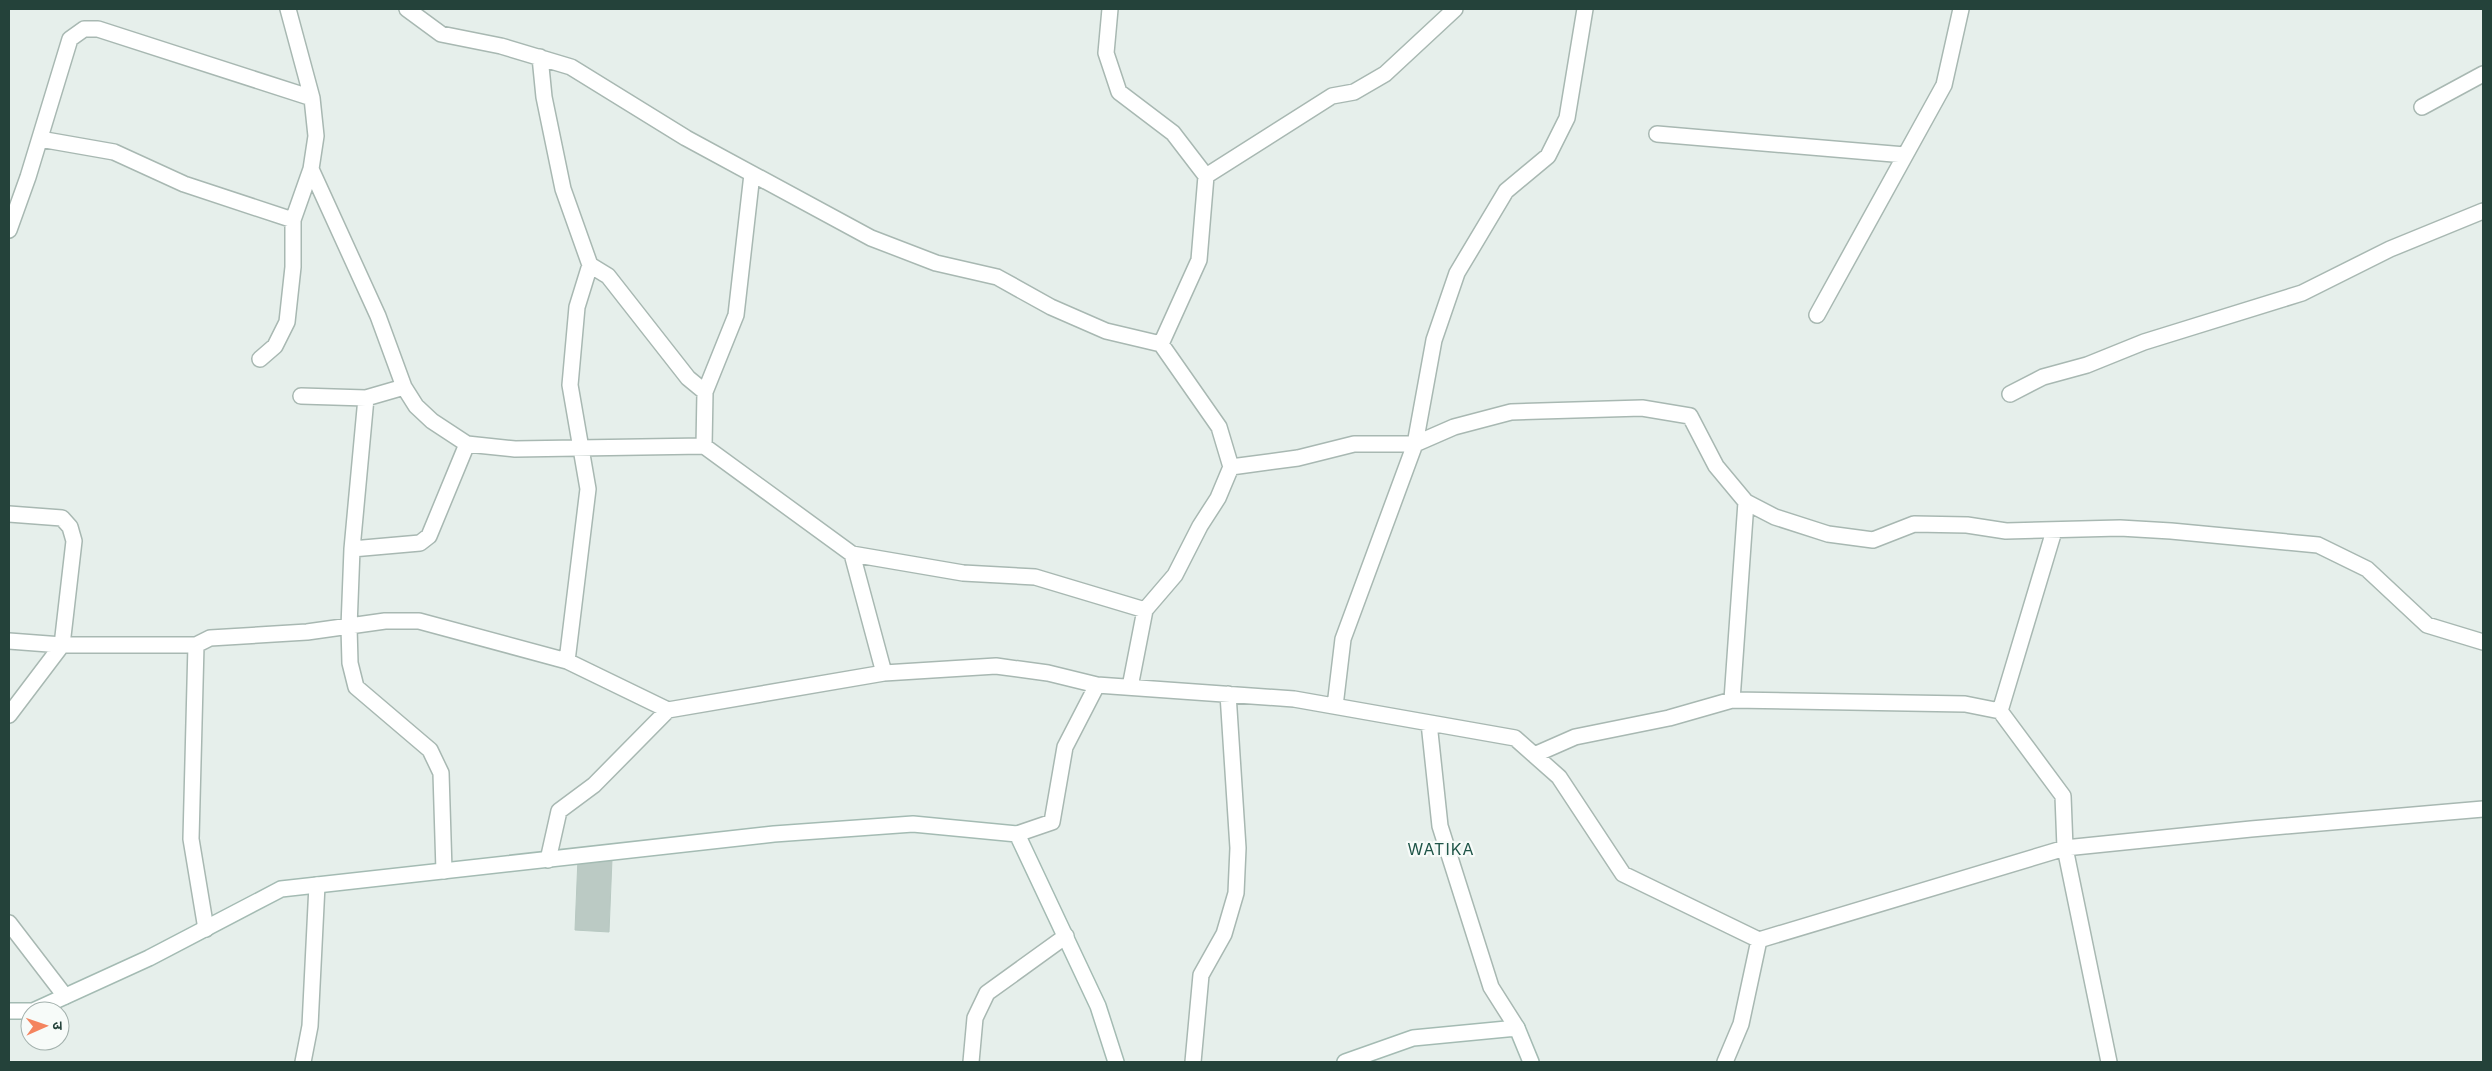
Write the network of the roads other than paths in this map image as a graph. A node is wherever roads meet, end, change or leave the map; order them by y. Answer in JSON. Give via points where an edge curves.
{"nodes":[{"id":1,"x":288,"y":9,"type":"edge"},
{"id":2,"x":407,"y":9,"type":"edge"},
{"id":3,"x":1110,"y":9,"type":"edge"},
{"id":4,"x":1455,"y":9,"type":"edge"},
{"id":5,"x":1586,"y":9,"type":"edge"},
{"id":6,"x":1961,"y":9,"type":"edge"},
{"id":7,"x":540,"y":58,"type":"junction"},
{"id":8,"x":2483,"y":74,"type":"edge"},
{"id":9,"x":312,"y":98,"type":"junction"},
{"id":10,"x":2422,"y":107,"type":"dead end"},
{"id":11,"x":1657,"y":134,"type":"dead end"},
{"id":12,"x":40,"y":139,"type":"junction"},
{"id":13,"x":1905,"y":155,"type":"junction"},
{"id":14,"x":311,"y":169,"type":"junction"},
{"id":15,"x":752,"y":174,"type":"junction"},
{"id":16,"x":1206,"y":176,"type":"junction"},
{"id":17,"x":2483,"y":211,"type":"edge"},
{"id":18,"x":293,"y":220,"type":"junction"},
{"id":19,"x":9,"y":230,"type":"edge"},
{"id":20,"x":590,"y":265,"type":"junction"},
{"id":21,"x":1817,"y":315,"type":"dead end"},
{"id":22,"x":1161,"y":344,"type":"junction"},
{"id":23,"x":260,"y":359,"type":"dead end"},
{"id":24,"x":404,"y":387,"type":"junction"},
{"id":25,"x":705,"y":392,"type":"junction"},
{"id":26,"x":2010,"y":394,"type":"dead end"},
{"id":27,"x":301,"y":396,"type":"dead end"},
{"id":28,"x":366,"y":398,"type":"junction"},
{"id":29,"x":466,"y":444,"type":"junction"},
{"id":30,"x":1415,"y":444,"type":"junction"},
{"id":31,"x":704,"y":446,"type":"junction"},
{"id":32,"x":582,"y":448,"type":"junction"},
{"id":33,"x":1231,"y":467,"type":"junction"},
{"id":34,"x":1746,"y":502,"type":"junction"},
{"id":35,"x":9,"y":514,"type":"edge"},
{"id":36,"x":2054,"y":531,"type":"junction"},
{"id":37,"x":352,"y":549,"type":"junction"},
{"id":38,"x":852,"y":554,"type":"junction"},
{"id":39,"x":1145,"y":610,"type":"junction"},
{"id":40,"x":349,"y":627,"type":"junction"},
{"id":41,"x":9,"y":641,"type":"edge"},
{"id":42,"x":2483,"y":642,"type":"edge"},
{"id":43,"x":62,"y":645,"type":"junction"},
{"id":44,"x":196,"y":646,"type":"junction"},
{"id":45,"x":567,"y":661,"type":"junction"},
{"id":46,"x":884,"y":674,"type":"junction"},
{"id":47,"x":1097,"y":686,"type":"junction"},
{"id":48,"x":1130,"y":687,"type":"junction"},
{"id":49,"x":1228,"y":694,"type":"junction"},
{"id":50,"x":1732,"y":700,"type":"junction"},
{"id":51,"x":1335,"y":706,"type":"junction"},
{"id":52,"x":668,"y":710,"type":"junction"},
{"id":53,"x":2000,"y":711,"type":"junction"},
{"id":54,"x":9,"y":715,"type":"edge"},
{"id":55,"x":1429,"y":723,"type":"junction"},
{"id":56,"x":1534,"y":755,"type":"junction"},
{"id":57,"x":2483,"y":809,"type":"edge"},
{"id":58,"x":1017,"y":834,"type":"junction"},
{"id":59,"x":2064,"y":848,"type":"junction"},
{"id":60,"x":548,"y":860,"type":"junction"},
{"id":61,"x":444,"y":871,"type":"junction"},
{"id":62,"x":317,"y":885,"type":"junction"},
{"id":63,"x":9,"y":922,"type":"edge"},
{"id":64,"x":206,"y":928,"type":"junction"},
{"id":65,"x":1066,"y":936,"type":"junction"},
{"id":66,"x":1759,"y":940,"type":"junction"},
{"id":67,"x":66,"y":996,"type":"junction"},
{"id":68,"x":9,"y":1011,"type":"edge"},
{"id":69,"x":1518,"y":1028,"type":"junction"},
{"id":70,"x":303,"y":1062,"type":"edge"},
{"id":71,"x":971,"y":1062,"type":"edge"},
{"id":72,"x":1116,"y":1062,"type":"edge"},
{"id":73,"x":1193,"y":1062,"type":"edge"},
{"id":74,"x":1345,"y":1062,"type":"edge"},
{"id":75,"x":1531,"y":1062,"type":"edge"},
{"id":76,"x":1726,"y":1062,"type":"edge"},
{"id":77,"x":2108,"y":1062,"type":"edge"}],
"edges":[{"from":1,"to":9,"type":"street"},
{"from":2,"to":7,"type":"street","via":[[441,34]]},
{"from":3,"to":16,"type":"street","via":[[1106,53],[1119,92],[1173,133]]},
{"from":4,"to":16,"type":"street","via":[[1385,74],[1354,92],[1332,96]]},
{"from":5,"to":30,"type":"street","via":[[1567,118],[1548,156],[1506,191],[1457,274],[1434,340]]},
{"from":6,"to":13,"type":"street","via":[[1944,85]]},
{"from":7,"to":15,"type":"street","via":[[571,67],[686,138]]},
{"from":7,"to":20,"type":"street","via":[[544,97],[563,189]]},
{"from":8,"to":10,"type":"street"},
{"from":9,"to":12,"type":"street","via":[[98,29],[84,29],[70,39]]},
{"from":9,"to":14,"type":"street","via":[[316,136]]},
{"from":11,"to":13,"type":"street"},
{"from":12,"to":18,"type":"street","via":[[114,152],[184,184]]},
{"from":12,"to":19,"type":"street"},
{"from":13,"to":21,"type":"street"},
{"from":14,"to":18,"type":"street"},
{"from":14,"to":24,"type":"street","via":[[378,316]]},
{"from":15,"to":22,"type":"street","via":[[871,238],[936,263],[996,277],[1051,307],[1106,331]]},
{"from":15,"to":25,"type":"street","via":[[736,315]]},
{"from":16,"to":22,"type":"street","via":[[1199,260]]},
{"from":17,"to":26,"type":"street","via":[[2390,249],[2302,293],[2144,342],[2087,365],[2043,377]]},
{"from":18,"to":23,"type":"street","via":[[294,267],[287,322],[275,346]]},
{"from":20,"to":25,"type":"street","via":[[608,276],[688,378]]},
{"from":20,"to":32,"type":"street","via":[[577,307],[570,385]]},
{"from":22,"to":33,"type":"street","via":[[1219,427]]},
{"from":24,"to":28,"type":"street"},
{"from":24,"to":29,"type":"street","via":[[416,406],[432,421]]},
{"from":25,"to":31,"type":"street"},
{"from":27,"to":28,"type":"street"},
{"from":28,"to":37,"type":"street"},
{"from":29,"to":32,"type":"street","via":[[515,449]]},
{"from":29,"to":37,"type":"street","via":[[428,536],[420,543]]},
{"from":30,"to":33,"type":"street","via":[[1354,444],[1298,458]]},
{"from":30,"to":34,"type":"street","via":[[1454,427],[1511,412],[1642,408],[1690,416],[1716,466]]},
{"from":30,"to":51,"type":"street","via":[[1343,639]]},
{"from":31,"to":32,"type":"street"},
{"from":31,"to":38,"type":"street"},
{"from":32,"to":45,"type":"street","via":[[588,489]]},
{"from":33,"to":39,"type":"street","via":[[1218,498],[1174,575]]},
{"from":34,"to":36,"type":"street","via":[[1775,517],[1828,534],[1873,540],[1914,524]]},
{"from":34,"to":50,"type":"street"},
{"from":35,"to":43,"type":"street","via":[[62,518],[70,527],[74,541]]},
{"from":36,"to":42,"type":"street","via":[[2120,528],[2318,545],[2366,569],[2427,625]]},
{"from":36,"to":53,"type":"street"},
{"from":37,"to":40,"type":"street"},
{"from":38,"to":39,"type":"street","via":[[963,573],[1035,577]]},
{"from":38,"to":46,"type":"street"},
{"from":39,"to":48,"type":"street"},
{"from":40,"to":44,"type":"street","via":[[210,638]]},
{"from":40,"to":45,"type":"street","via":[[385,621],[419,621]]},
{"from":40,"to":61,"type":"street","via":[[350,663],[356,687],[430,750],[441,773]]},
{"from":41,"to":43,"type":"street"},
{"from":43,"to":44,"type":"street"},
{"from":43,"to":54,"type":"street"},
{"from":44,"to":64,"type":"street","via":[[190,839]]},
{"from":45,"to":52,"type":"street"},
{"from":46,"to":47,"type":"street","via":[[996,666],[1048,673]]},
{"from":46,"to":52,"type":"street"},
{"from":47,"to":48,"type":"street"},
{"from":47,"to":58,"type":"street","via":[[1065,747],[1052,822]]},
{"from":48,"to":49,"type":"street"},
{"from":49,"to":51,"type":"street"},
{"from":49,"to":73,"type":"street","via":[[1238,848],[1236,893],[1224,934],[1201,975]]},
{"from":50,"to":53,"type":"street","via":[[1965,704]]},
{"from":50,"to":56,"type":"street","via":[[1669,718],[1575,737]]},
{"from":51,"to":55,"type":"street"},
{"from":52,"to":60,"type":"street","via":[[594,785],[559,811]]},
{"from":53,"to":59,"type":"street","via":[[2063,796]]},
{"from":55,"to":56,"type":"street","via":[[1515,738]]},
{"from":55,"to":69,"type":"street","via":[[1440,826],[1491,986]]},
{"from":56,"to":66,"type":"street","via":[[1559,777],[1624,874]]},
{"from":57,"to":59,"type":"street"},
{"from":58,"to":60,"type":"street","via":[[913,824],[774,834]]},
{"from":58,"to":65,"type":"street"},
{"from":59,"to":66,"type":"street"},
{"from":59,"to":77,"type":"street"},
{"from":60,"to":61,"type":"street"},
{"from":61,"to":62,"type":"street"},
{"from":62,"to":64,"type":"street","via":[[281,889]]},
{"from":62,"to":70,"type":"street","via":[[310,1026]]},
{"from":63,"to":67,"type":"street"},
{"from":64,"to":67,"type":"street"},
{"from":65,"to":71,"type":"street","via":[[987,993],[975,1018]]},
{"from":65,"to":72,"type":"street","via":[[1098,1006]]},
{"from":66,"to":76,"type":"street","via":[[1742,1024]]},
{"from":67,"to":68,"type":"street","via":[[33,1011]]},
{"from":69,"to":74,"type":"street","via":[[1413,1038]]},
{"from":69,"to":75,"type":"street"}]}
